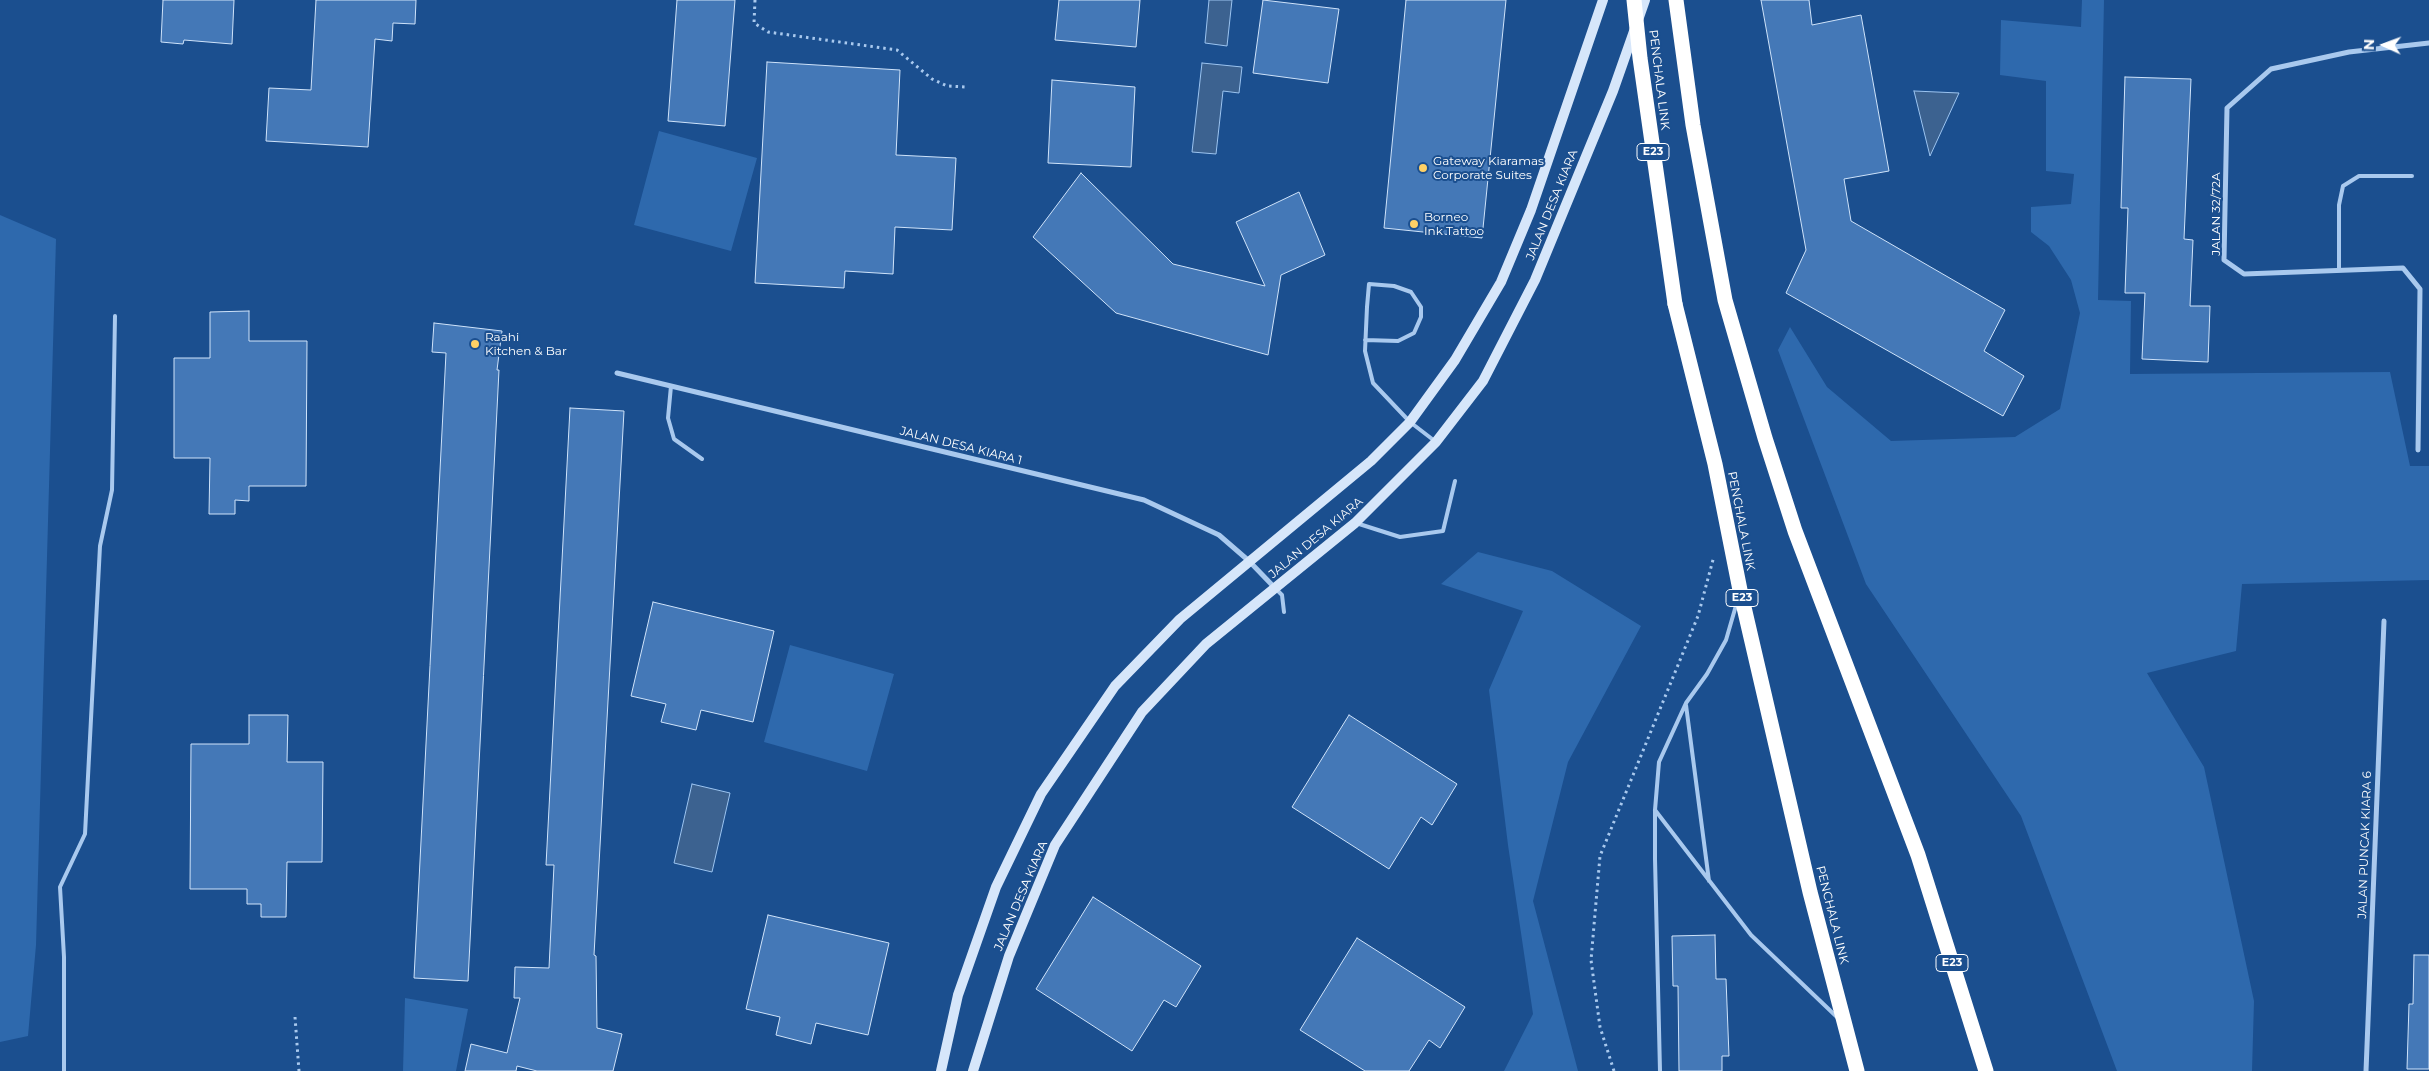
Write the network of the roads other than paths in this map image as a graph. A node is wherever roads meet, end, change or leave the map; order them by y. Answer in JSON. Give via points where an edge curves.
{"nodes":[{"id":1,"x":1604,"y":0,"type":"edge"},
{"id":2,"x":1634,"y":0,"type":"edge"},
{"id":3,"x":1645,"y":0,"type":"edge"},
{"id":4,"x":1676,"y":0,"type":"edge"},
{"id":5,"x":1684,"y":0,"type":"edge"},
{"id":6,"x":2429,"y":43,"type":"edge"},
{"id":7,"x":1686,"y":75,"type":"junction"},
{"id":8,"x":2412,"y":176,"type":"dead end"},
{"id":9,"x":2338,"y":269,"type":"junction"},
{"id":10,"x":115,"y":316,"type":"dead end"},
{"id":11,"x":1365,"y":340,"type":"junction"},
{"id":12,"x":617,"y":373,"type":"dead end"},
{"id":13,"x":671,"y":386,"type":"junction"},
{"id":14,"x":1410,"y":422,"type":"junction"},
{"id":15,"x":1436,"y":442,"type":"junction"},
{"id":16,"x":2418,"y":450,"type":"dead end"},
{"id":17,"x":702,"y":459,"type":"dead end"},
{"id":18,"x":1455,"y":481,"type":"dead end"},
{"id":19,"x":1355,"y":523,"type":"junction"},
{"id":20,"x":1249,"y":560,"type":"junction"},
{"id":21,"x":1275,"y":589,"type":"junction"},
{"id":22,"x":1740,"y":590,"type":"junction"},
{"id":23,"x":1284,"y":612,"type":"dead end"},
{"id":24,"x":2384,"y":621,"type":"dead end"},
{"id":25,"x":1686,"y":703,"type":"junction"},
{"id":26,"x":1655,"y":810,"type":"junction"},
{"id":27,"x":1709,"y":883,"type":"junction"},
{"id":28,"x":1844,"y":1024,"type":"junction"},
{"id":29,"x":64,"y":1071,"type":"edge"},
{"id":30,"x":941,"y":1071,"type":"edge"},
{"id":31,"x":973,"y":1071,"type":"edge"},
{"id":32,"x":1660,"y":1071,"type":"edge"},
{"id":33,"x":1857,"y":1071,"type":"edge"},
{"id":34,"x":1986,"y":1071,"type":"edge"},
{"id":35,"x":2366,"y":1071,"type":"edge"}],
"edges":[{"from":1,"to":14,"type":"main road","name":"JALAN DESA KIARA","via":[[1531,210],[1501,282],[1455,360]]},
{"from":2,"to":22,"type":"highway","name":"PENCHALA LINK","number":"E23","bridge":true,"via":[[1675,304],[1715,464]]},
{"from":3,"to":15,"type":"main road","name":"JALAN DESA KIARA","via":[[1613,91],[1535,280],[1483,381]]},
{"from":4,"to":7,"type":"highway"},
{"from":5,"to":7,"type":"highway"},
{"from":6,"to":9,"type":"street","name":"JALAN 32/72A","via":[[2349,52],[2271,69],[2227,108],[2224,260],[2244,274]]},
{"from":7,"to":34,"type":"highway","number":"E23","via":[[1725,300],[1765,438],[1795,531],[1918,855]]},
{"from":8,"to":9,"type":"lane","via":[[2359,176],[2343,186],[2339,205]]},
{"from":9,"to":16,"type":"street","name":"JALAN 32/72A","via":[[2402,268],[2420,289]]},
{"from":10,"to":29,"type":"lane","via":[[112,490],[100,546],[85,834],[60,887]]},
{"from":11,"to":11,"type":"lane","via":[[1369,284],[1394,286],[1411,292],[1421,317],[1414,333],[1398,341]]},
{"from":11,"to":14,"type":"lane","via":[[1364,352],[1372,383]]},
{"from":12,"to":13,"type":"street","name":"JALAN DESA KIARA 1"},
{"from":13,"to":17,"type":"lane","via":[[668,418],[674,439]]},
{"from":13,"to":20,"type":"street","name":"JALAN DESA KIARA 1","via":[[1144,500],[1219,535]]},
{"from":14,"to":15,"type":"lane"},
{"from":14,"to":20,"type":"main road","name":"JALAN DESA KIARA","via":[[1345,483]]},
{"from":15,"to":19,"type":"main road","name":"JALAN DESA KIARA"},
{"from":18,"to":19,"type":"lane","via":[[1443,531],[1400,536]]},
{"from":19,"to":21,"type":"main road","name":"JALAN DESA KIARA"},
{"from":20,"to":21,"type":"street","name":"JALAN DESA KIARA 1"},
{"from":20,"to":30,"type":"main road","name":"JALAN DESA KIARA","via":[[1180,619],[1115,686],[1041,794],[996,887],[958,995]]},
{"from":21,"to":23,"type":"lane","via":[[1282,595]]},
{"from":21,"to":31,"type":"main road","name":"JALAN DESA KIARA","via":[[1206,644],[1142,712],[1056,845],[1009,956]]},
{"from":22,"to":25,"type":"lane","via":[[1726,640]]},
{"from":22,"to":28,"type":"highway","name":"PENCHALA LINK","number":"E23"},
{"from":24,"to":35,"type":"street","name":"JALAN PUNCAK KIARA 6"},
{"from":25,"to":26,"type":"lane","via":[[1658,762]]},
{"from":25,"to":27,"type":"lane"},
{"from":26,"to":27,"type":"lane"},
{"from":26,"to":32,"type":"lane"},
{"from":27,"to":28,"type":"lane","via":[[1751,935]]},
{"from":28,"to":33,"type":"highway","name":"PENCHALA LINK","number":"E23"}]}
